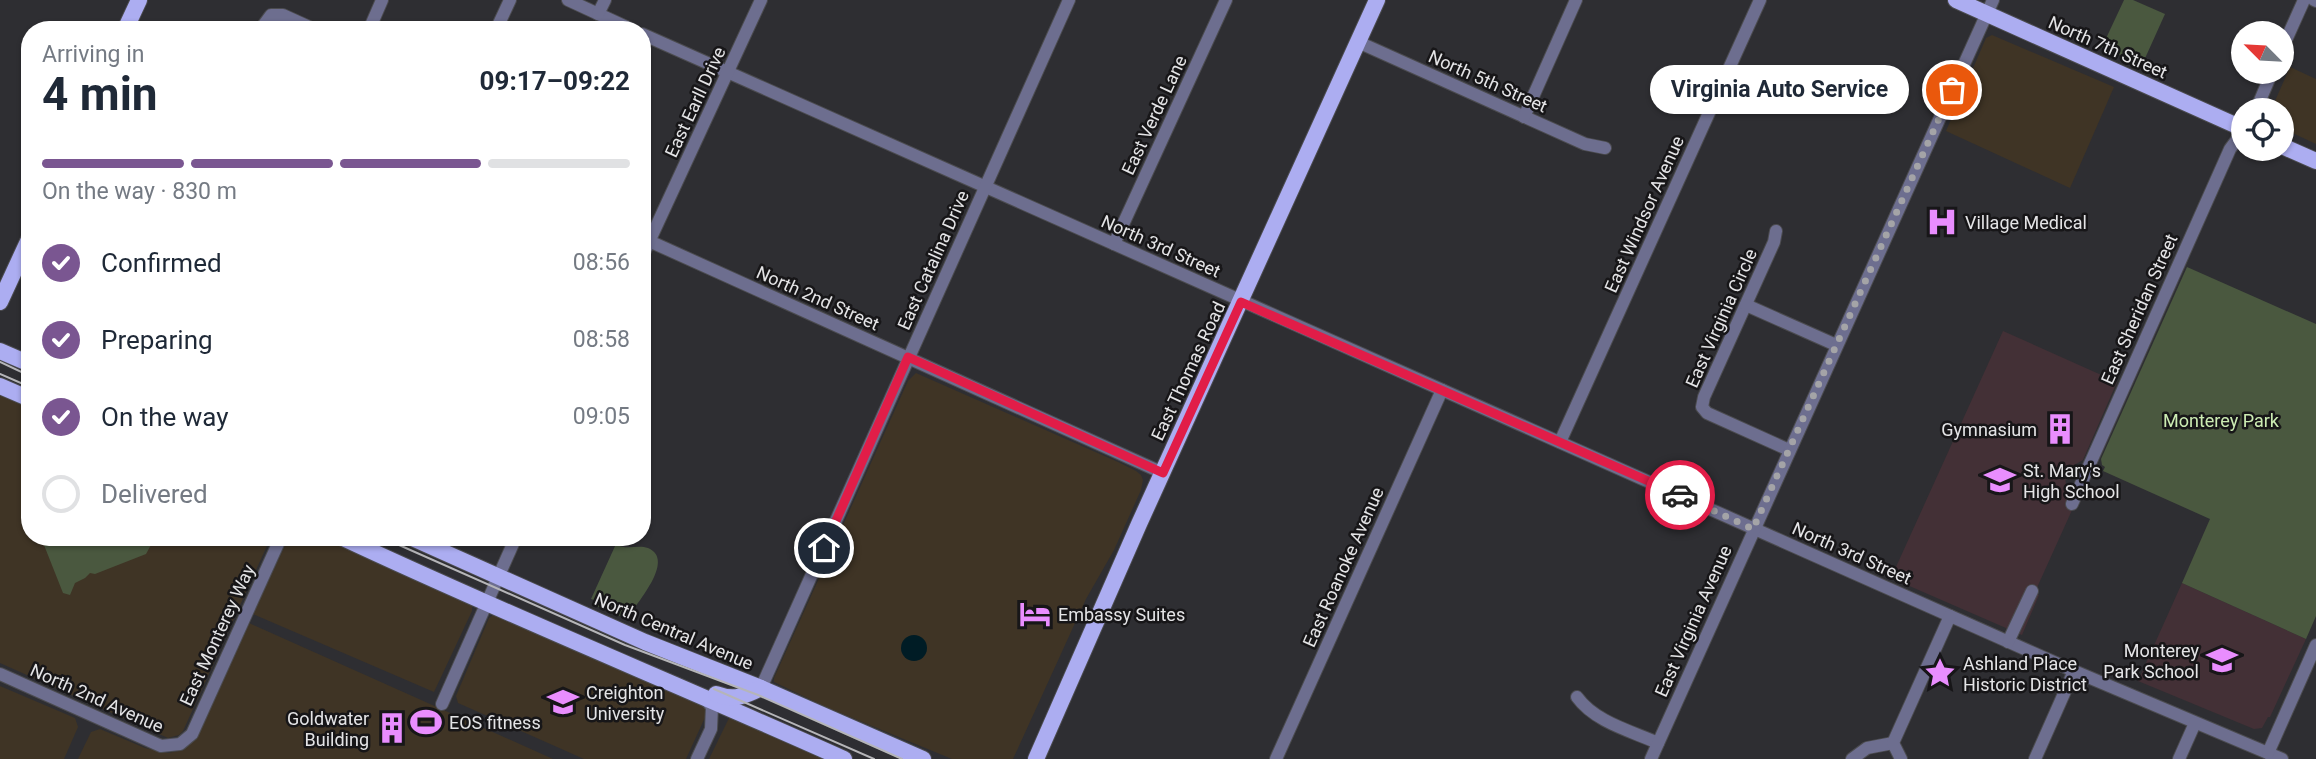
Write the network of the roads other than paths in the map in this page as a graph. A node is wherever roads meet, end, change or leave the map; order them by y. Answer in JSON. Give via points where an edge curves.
{"nodes":[{"id":1,"x":139,"y":0,"type":"edge"},
{"id":2,"x":382,"y":0,"type":"edge"},
{"id":3,"x":510,"y":0,"type":"edge"},
{"id":4,"x":568,"y":0,"type":"edge"},
{"id":5,"x":605,"y":0,"type":"edge"},
{"id":6,"x":761,"y":0,"type":"edge"},
{"id":7,"x":1069,"y":0,"type":"edge"},
{"id":8,"x":1226,"y":0,"type":"edge"},
{"id":9,"x":1377,"y":0,"type":"edge"},
{"id":10,"x":1576,"y":0,"type":"edge"},
{"id":11,"x":1760,"y":0,"type":"edge"},
{"id":12,"x":1956,"y":0,"type":"edge"},
{"id":13,"x":2304,"y":0,"type":"edge"},
{"id":14,"x":1990,"y":7,"type":"edge"},
{"id":15,"x":598,"y":14,"type":"junction"},
{"id":16,"x":129,"y":21,"type":"edge"},
{"id":17,"x":267,"y":21,"type":"edge"},
{"id":18,"x":296,"y":21,"type":"edge"},
{"id":19,"x":373,"y":21,"type":"edge"},
{"id":20,"x":500,"y":21,"type":"edge"},
{"id":21,"x":613,"y":21,"type":"edge"},
{"id":22,"x":2294,"y":22,"type":"edge"},
{"id":23,"x":651,"y":38,"type":"edge"},
{"id":24,"x":1358,"y":42,"type":"junction"},
{"id":25,"x":728,"y":73,"type":"junction"},
{"id":26,"x":1524,"y":117,"type":"junction"},
{"id":27,"x":2231,"y":124,"type":"edge"},
{"id":28,"x":1605,"y":148,"type":"dead end"},
{"id":29,"x":2231,"y":148,"type":"edge"},
{"id":30,"x":2294,"y":151,"type":"edge"},
{"id":31,"x":2316,"y":161,"type":"edge"},
{"id":32,"x":985,"y":186,"type":"junction"},
{"id":33,"x":1776,"y":231,"type":"dead end"},
{"id":34,"x":651,"y":238,"type":"edge"},
{"id":35,"x":651,"y":243,"type":"edge"},
{"id":36,"x":1114,"y":244,"type":"junction"},
{"id":37,"x":21,"y":256,"type":"edge"},
{"id":38,"x":0,"y":302,"type":"edge"},
{"id":39,"x":1241,"y":302,"type":"junction"},
{"id":40,"x":1746,"y":305,"type":"junction"},
{"id":41,"x":1836,"y":345,"type":"junction"},
{"id":42,"x":0,"y":351,"type":"edge"},
{"id":43,"x":908,"y":357,"type":"junction"},
{"id":44,"x":21,"y":360,"type":"edge"},
{"id":45,"x":0,"y":386,"type":"edge"},
{"id":46,"x":1442,"y":390,"type":"junction"},
{"id":47,"x":21,"y":395,"type":"edge"},
{"id":48,"x":1560,"y":442,"type":"junction"},
{"id":49,"x":1789,"y":450,"type":"junction"},
{"id":50,"x":1163,"y":473,"type":"junction"},
{"id":51,"x":2071,"y":504,"type":"dead end"},
{"id":52,"x":1753,"y":529,"type":"junction"},
{"id":53,"x":277,"y":546,"type":"edge"},
{"id":54,"x":361,"y":546,"type":"edge"},
{"id":55,"x":430,"y":546,"type":"edge"},
{"id":56,"x":512,"y":546,"type":"edge"},
{"id":57,"x":499,"y":577,"type":"junction"},
{"id":58,"x":2032,"y":592,"type":"dead end"},
{"id":59,"x":487,"y":603,"type":"junction"},
{"id":60,"x":1950,"y":616,"type":"junction"},
{"id":61,"x":2008,"y":642,"type":"junction"},
{"id":62,"x":2316,"y":645,"type":"edge"},
{"id":63,"x":2074,"y":671,"type":"junction"},
{"id":64,"x":0,"y":674,"type":"edge"},
{"id":65,"x":671,"y":683,"type":"junction"},
{"id":66,"x":761,"y":688,"type":"junction"},
{"id":67,"x":702,"y":695,"type":"junction"},
{"id":68,"x":1577,"y":697,"type":"dead end"},
{"id":69,"x":442,"y":704,"type":"dead end"},
{"id":70,"x":739,"y":711,"type":"junction"},
{"id":71,"x":2195,"y":723,"type":"junction"},
{"id":72,"x":711,"y":729,"type":"junction"},
{"id":73,"x":1658,"y":743,"type":"junction"},
{"id":74,"x":1893,"y":743,"type":"junction"},
{"id":75,"x":180,"y":744,"type":"joint"},
{"id":76,"x":2268,"y":753,"type":"junction"},
{"id":77,"x":697,"y":759,"type":"edge"},
{"id":78,"x":844,"y":759,"type":"edge"},
{"id":79,"x":923,"y":759,"type":"edge"},
{"id":80,"x":1036,"y":759,"type":"edge"},
{"id":81,"x":1276,"y":759,"type":"edge"},
{"id":82,"x":1651,"y":759,"type":"edge"},
{"id":83,"x":1852,"y":759,"type":"edge"},
{"id":84,"x":1901,"y":759,"type":"edge"},
{"id":85,"x":2035,"y":759,"type":"edge"},
{"id":86,"x":2179,"y":759,"type":"edge"},
{"id":87,"x":2282,"y":759,"type":"edge"}],
"edges":[{"from":1,"to":16,"type":"main road"},
{"from":2,"to":19,"type":"street"},
{"from":3,"to":20,"type":"street"},
{"from":4,"to":15,"type":"street"},
{"from":5,"to":15,"type":"street"},
{"from":6,"to":25,"type":"street","name":"East Earll Drive"},
{"from":7,"to":32,"type":"street","name":"East Catalina Drive"},
{"from":8,"to":36,"type":"street","name":"East Verde Lane"},
{"from":9,"to":24,"type":"main road","name":"East Thomas Road"},
{"from":10,"to":26,"type":"street"},
{"from":11,"to":48,"type":"street","name":"East Windsor Avenue"},
{"from":12,"to":14,"type":"main road","name":"North 7th Street"},
{"from":13,"to":22,"type":"street"},
{"from":14,"to":27,"type":"main road","name":"North 7th Street"},
{"from":14,"to":41,"type":"street","name":"East Virginia Avenue"},
{"from":15,"to":21,"type":"street"},
{"from":17,"to":18,"type":"street","via":[[271,15]]},
{"from":23,"to":25,"type":"street","name":"North 3rd Street"},
{"from":24,"to":26,"type":"street","name":"North 5th Street"},
{"from":24,"to":39,"type":"main road","name":"East Thomas Road"},
{"from":25,"to":32,"type":"street","name":"North 3rd Street"},
{"from":25,"to":34,"type":"street","name":"East Earll Drive"},
{"from":26,"to":28,"type":"street","name":"North 5th Street"},
{"from":29,"to":51,"type":"street","name":"East Sheridan Street"},
{"from":30,"to":31,"type":"main road"},
{"from":32,"to":36,"type":"street","name":"North 3rd Street"},
{"from":32,"to":43,"type":"street","name":"East Catalina Drive"},
{"from":33,"to":40,"type":"street","name":"East Virginia Circle"},
{"from":35,"to":43,"type":"street","name":"North 2nd Street"},
{"from":36,"to":39,"type":"street","name":"North 3rd Street"},
{"from":37,"to":38,"type":"main road"},
{"from":39,"to":46,"type":"street","name":"North 3rd Street"},
{"from":39,"to":50,"type":"main road","name":"East Thomas Road"},
{"from":40,"to":41,"type":"street"},
{"from":40,"to":49,"type":"street","name":"East Virginia Circle","via":[[1702,407]]},
{"from":41,"to":49,"type":"street","name":"East Virginia Avenue"},
{"from":42,"to":44,"type":"main road"},
{"from":43,"to":50,"type":"street","name":"North 2nd Street"},
{"from":43,"to":66,"type":"street","name":"East Catalina Drive"},
{"from":45,"to":47,"type":"main road"},
{"from":46,"to":48,"type":"street","name":"North 3rd Street"},
{"from":46,"to":81,"type":"street","name":"East Roanoke Avenue"},
{"from":48,"to":52,"type":"street","name":"North 3rd Street"},
{"from":49,"to":52,"type":"street","name":"East Virginia Avenue"},
{"from":50,"to":80,"type":"main road","name":"East Thomas Road"},
{"from":52,"to":60,"type":"street","name":"North 3rd Street"},
{"from":52,"to":73,"type":"street","name":"East Virginia Avenue"},
{"from":53,"to":75,"type":"street","name":"East Monterey Way","via":[[192,734]]},
{"from":54,"to":59,"type":"main road"},
{"from":55,"to":57,"type":"main road","name":"North Central Avenue"},
{"from":56,"to":57,"type":"street"},
{"from":57,"to":59,"type":"street"},
{"from":57,"to":66,"type":"main road","name":"North Central Avenue"},
{"from":58,"to":61,"type":"street"},
{"from":59,"to":65,"type":"main road"},
{"from":59,"to":69,"type":"street"},
{"from":60,"to":61,"type":"street","name":"North 3rd Street"},
{"from":60,"to":74,"type":"street"},
{"from":61,"to":63,"type":"street","name":"North 3rd Street"},
{"from":62,"to":76,"type":"street"},
{"from":63,"to":71,"type":"street","name":"North 3rd Street"},
{"from":63,"to":85,"type":"street"},
{"from":64,"to":75,"type":"street","name":"North 2nd Avenue","via":[[161,746]]},
{"from":65,"to":66,"type":"main road","via":[[687,681],[727,698]]},
{"from":65,"to":67,"type":"main road"},
{"from":66,"to":79,"type":"main road","name":"North Central Avenue"},
{"from":67,"to":70,"type":"main road"},
{"from":67,"to":72,"type":"street","via":[[712,707]]},
{"from":68,"to":73,"type":"street","via":[[1596,715]]},
{"from":70,"to":72,"type":"street"},
{"from":70,"to":78,"type":"main road"},
{"from":71,"to":76,"type":"street","name":"North 3rd Street"},
{"from":71,"to":86,"type":"street"},
{"from":72,"to":77,"type":"street"},
{"from":73,"to":82,"type":"street","name":"East Virginia Avenue"},
{"from":74,"to":83,"type":"street","via":[[1867,748]]},
{"from":74,"to":84,"type":"street"},
{"from":76,"to":87,"type":"street","name":"North 3rd Street"}]}
